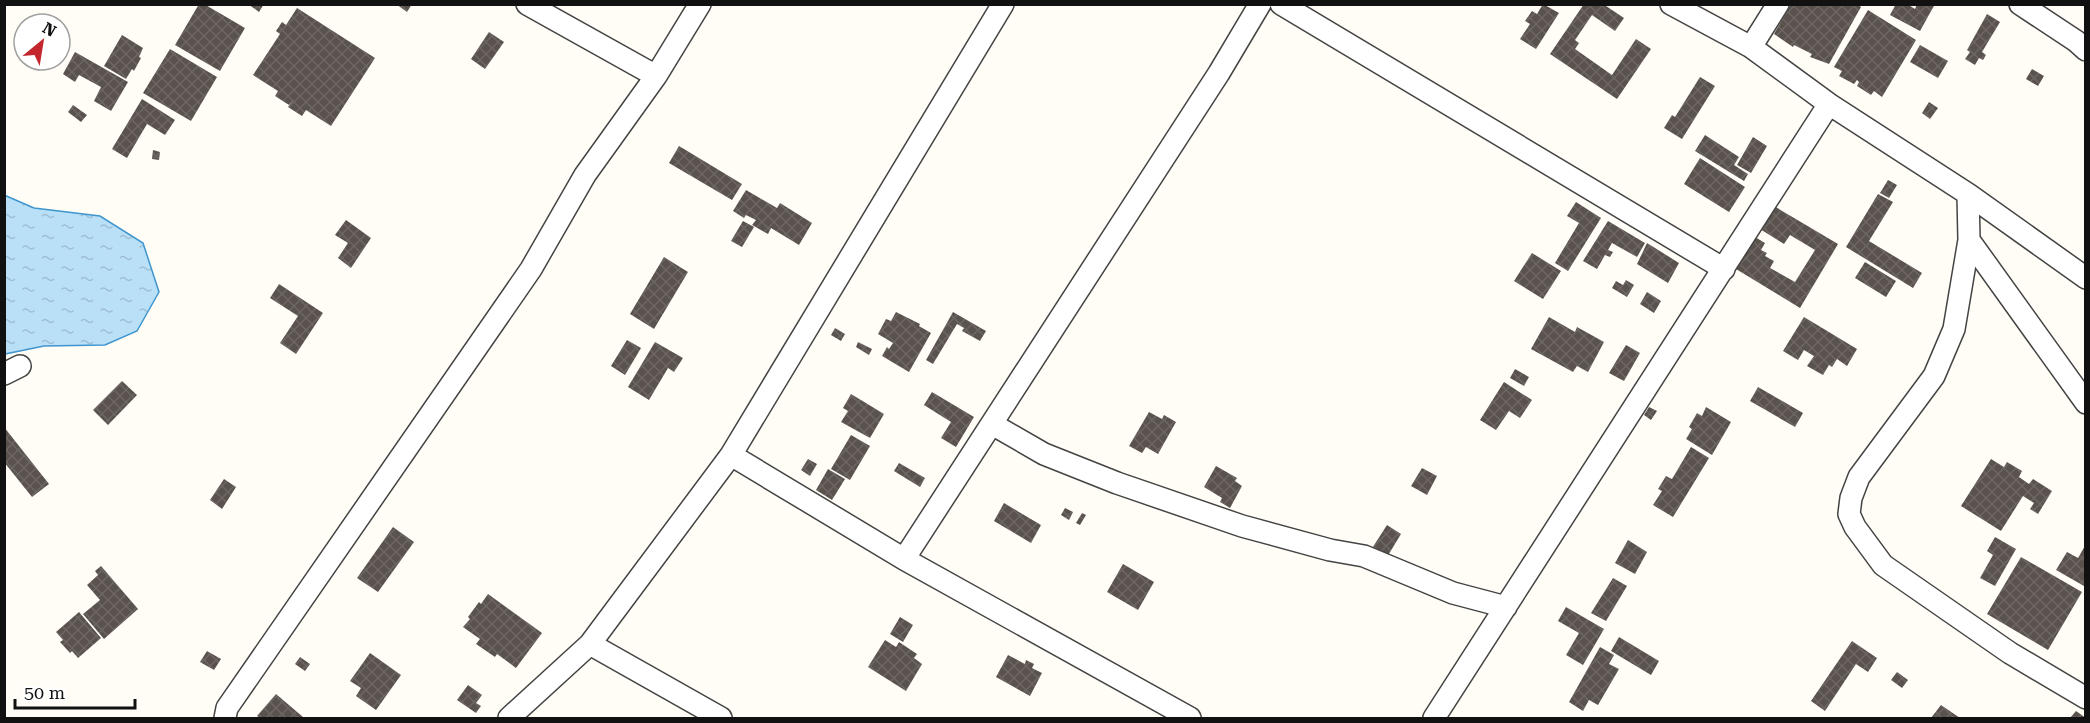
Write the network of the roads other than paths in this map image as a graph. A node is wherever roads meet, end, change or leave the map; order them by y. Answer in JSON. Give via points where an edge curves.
{"nodes":[{"id":1,"x":527,"y":4,"type":"edge"},
{"id":2,"x":700,"y":4,"type":"edge"},
{"id":3,"x":1003,"y":4,"type":"edge"},
{"id":4,"x":1260,"y":4,"type":"edge"},
{"id":5,"x":1281,"y":4,"type":"edge"},
{"id":6,"x":1671,"y":4,"type":"edge"},
{"id":7,"x":1778,"y":4,"type":"edge"},
{"id":8,"x":2020,"y":4,"type":"edge"},
{"id":9,"x":1751,"y":47,"type":"junction"},
{"id":10,"x":2085,"y":50,"type":"edge"},
{"id":11,"x":656,"y":76,"type":"junction"},
{"id":12,"x":1829,"y":104,"type":"junction"},
{"id":13,"x":1968,"y":194,"type":"junction"},
{"id":14,"x":1969,"y":240,"type":"junction"},
{"id":15,"x":1724,"y":269,"type":"junction"},
{"id":16,"x":2085,"y":278,"type":"edge"},
{"id":17,"x":2085,"y":403,"type":"edge"},
{"id":18,"x":992,"y":424,"type":"junction"},
{"id":19,"x":731,"y":455,"type":"junction"},
{"id":20,"x":904,"y":559,"type":"junction"},
{"id":21,"x":1506,"y":607,"type":"junction"},
{"id":22,"x":590,"y":644,"type":"junction"},
{"id":23,"x":2085,"y":698,"type":"edge"},
{"id":24,"x":225,"y":718,"type":"edge"},
{"id":25,"x":509,"y":718,"type":"edge"},
{"id":26,"x":721,"y":718,"type":"edge"},
{"id":27,"x":1190,"y":718,"type":"edge"},
{"id":28,"x":1434,"y":718,"type":"edge"}],
"edges":[{"from":1,"to":11,"type":"street"},
{"from":2,"to":11,"type":"street"},
{"from":3,"to":19,"type":"street"},
{"from":4,"to":18,"type":"street"},
{"from":5,"to":15,"type":"street"},
{"from":6,"to":9,"type":"street"},
{"from":7,"to":9,"type":"street"},
{"from":8,"to":10,"type":"street"},
{"from":9,"to":12,"type":"street"},
{"from":11,"to":24,"type":"street","via":[[585,175],[531,269],[227,708]]},
{"from":12,"to":13,"type":"street"},
{"from":12,"to":15,"type":"street"},
{"from":13,"to":14,"type":"street"},
{"from":13,"to":16,"type":"street"},
{"from":14,"to":17,"type":"street"},
{"from":14,"to":23,"type":"street","via":[[1954,329],[1934,376],[1859,477],[1849,514],[1883,565],[2010,653]]},
{"from":15,"to":21,"type":"street"},
{"from":18,"to":20,"type":"street"},
{"from":18,"to":21,"type":"street","via":[[1044,454],[1117,483],[1242,526],[1364,556],[1453,593]]},
{"from":19,"to":20,"type":"street"},
{"from":19,"to":22,"type":"street"},
{"from":20,"to":27,"type":"street"},
{"from":21,"to":28,"type":"street"},
{"from":22,"to":25,"type":"street"},
{"from":22,"to":26,"type":"street"}]}
